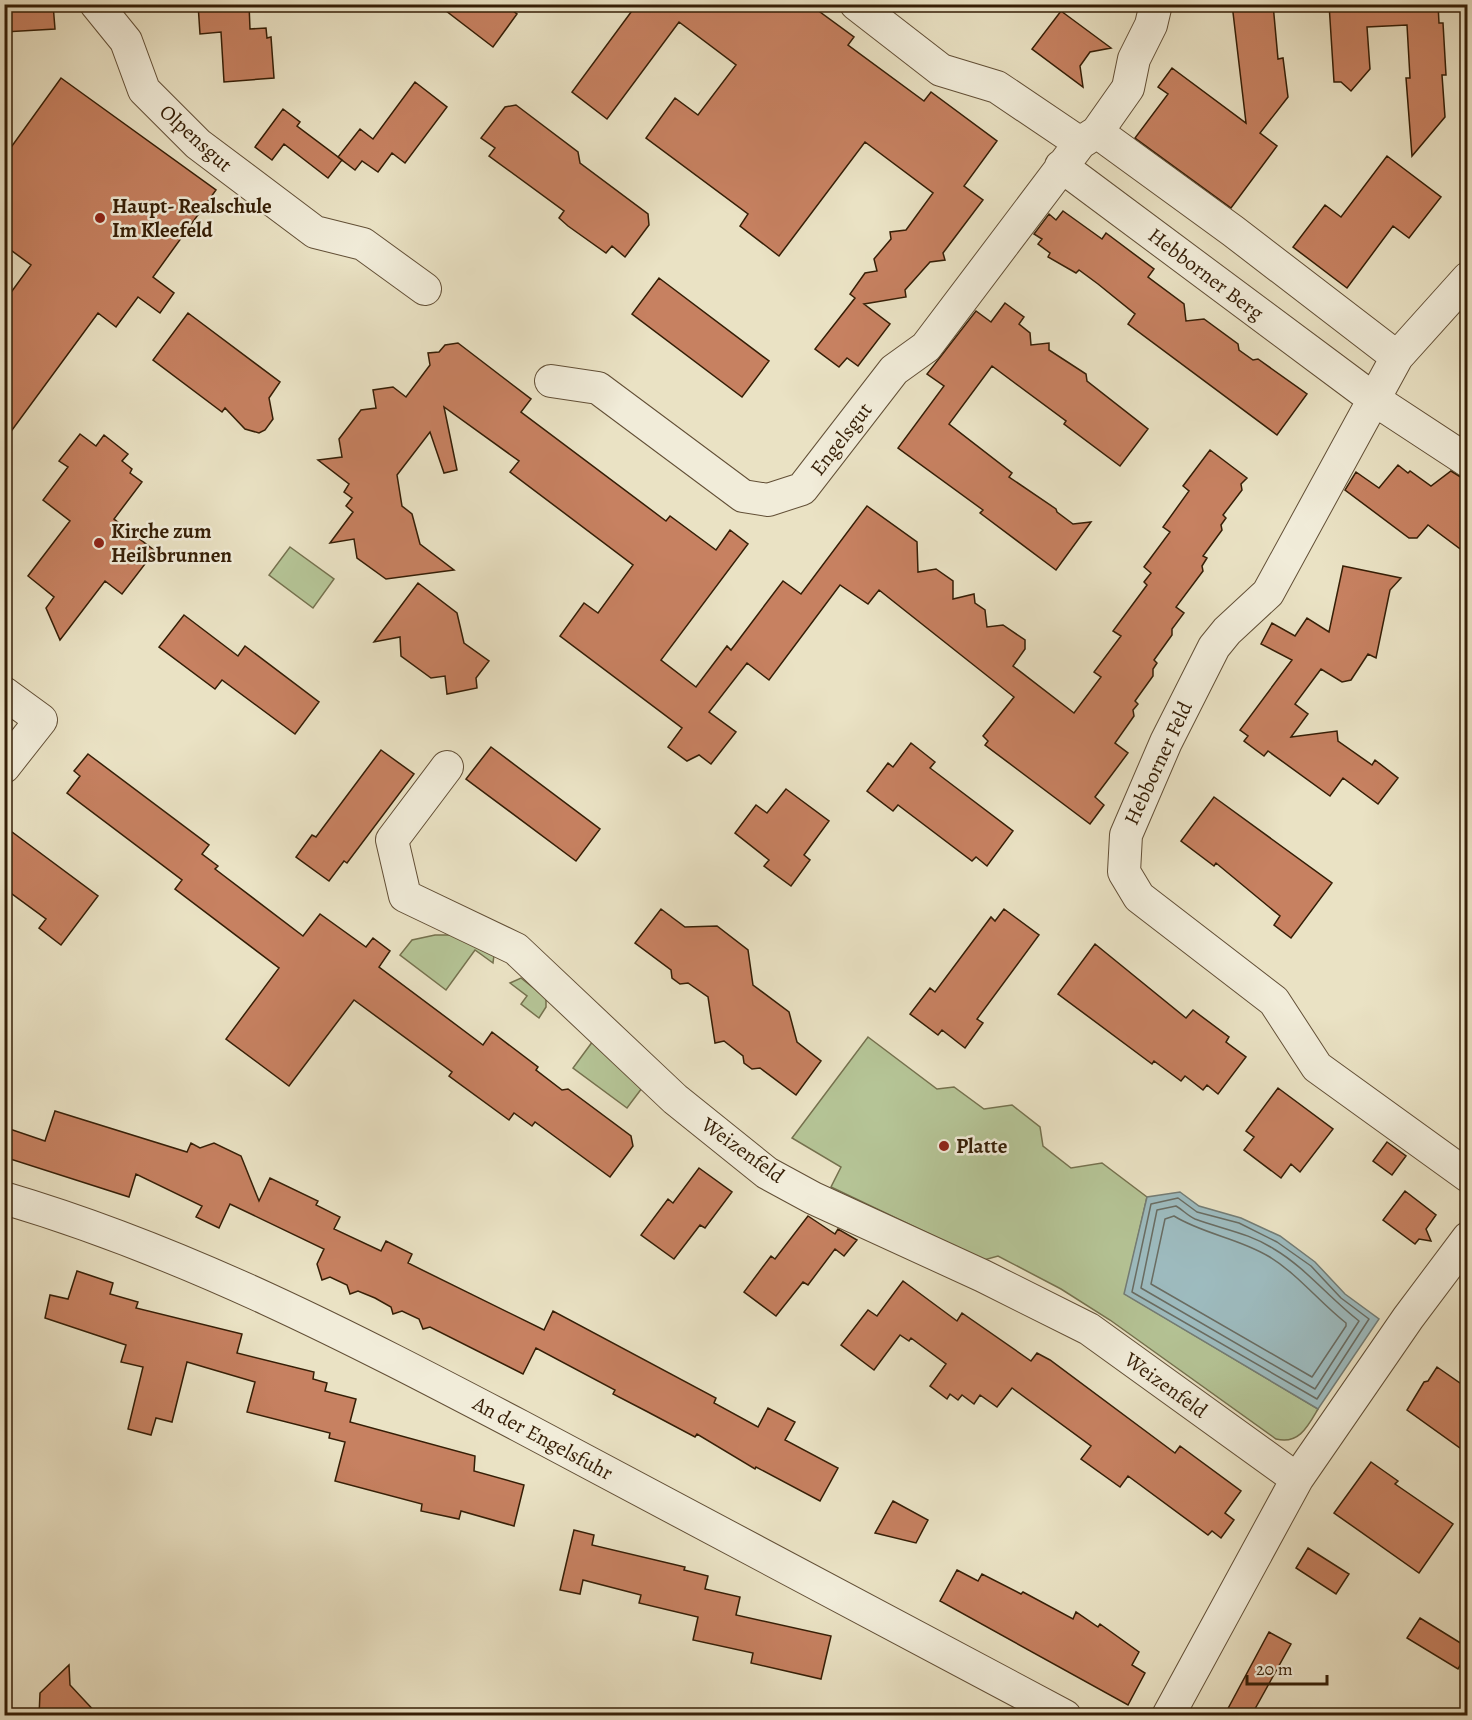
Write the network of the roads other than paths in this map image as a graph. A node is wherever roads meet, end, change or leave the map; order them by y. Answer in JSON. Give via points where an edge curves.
{"nodes":[{"id":1,"x":96,"y":4,"type":"edge"},
{"id":2,"x":856,"y":4,"type":"edge"},
{"id":3,"x":1156,"y":4,"type":"edge"},
{"id":4,"x":1079,"y":147,"type":"junction"},
{"id":5,"x":1467,"y":278,"type":"edge"},
{"id":6,"x":425,"y":288,"type":"dead end"},
{"id":7,"x":1397,"y":357,"type":"junction"},
{"id":8,"x":551,"y":381,"type":"dead end"},
{"id":9,"x":1375,"y":400,"type":"junction"},
{"id":10,"x":1467,"y":461,"type":"edge"},
{"id":11,"x":4,"y":693,"type":"edge"},
{"id":12,"x":4,"y":767,"type":"edge"},
{"id":13,"x":447,"y":767,"type":"dead end"},
{"id":14,"x":1467,"y":1176,"type":"edge"},
{"id":15,"x":4,"y":1198,"type":"edge"},
{"id":16,"x":1467,"y":1238,"type":"edge"},
{"id":17,"x":1297,"y":1479,"type":"junction"},
{"id":18,"x":1065,"y":1716,"type":"edge"},
{"id":19,"x":1168,"y":1716,"type":"edge"}],
"edges":[{"from":1,"to":6,"type":"street","name":"Olpensgut","via":[[126,41],[144,90],[198,144],[315,232],[363,244]]},
{"from":2,"to":4,"type":"street","name":"Hebborner Berg","via":[[941,70],[997,87]]},
{"from":3,"to":4,"type":"street","name":"Engelsgut","via":[[1151,25],[1134,59],[1128,88]]},
{"from":4,"to":7,"type":"street","name":"Hebborner Berg","via":[[1233,231]]},
{"from":4,"to":8,"type":"street","name":"Engelsgut","via":[[926,347],[894,370],[802,489],[768,500],[743,496],[598,388]]},
{"from":4,"to":9,"type":"street","name":"Hebborner Berg"},
{"from":5,"to":7,"type":"street","name":"Hebborner Feld"},
{"from":7,"to":9,"type":"street","name":"Hebborner Feld"},
{"from":9,"to":10,"type":"street","name":"Hebborner Berg"},
{"from":9,"to":14,"type":"street","name":"Hebborner Feld","via":[[1268,593],[1214,647],[1166,742],[1126,835],[1124,872],[1139,897],[1274,1001],[1317,1067]]},
{"from":11,"to":12,"type":"street","via":[[41,720]]},
{"from":13,"to":17,"type":"street","name":"Weizenfeld","via":[[392,840],[405,896],[516,949],[675,1099],[767,1173],[1089,1329]]},
{"from":15,"to":18,"type":"street","name":"An der Engelsfuhr","via":[[74,1220],[327,1325],[800,1572]]},
{"from":16,"to":17,"type":"street"},
{"from":17,"to":19,"type":"street"}]}
